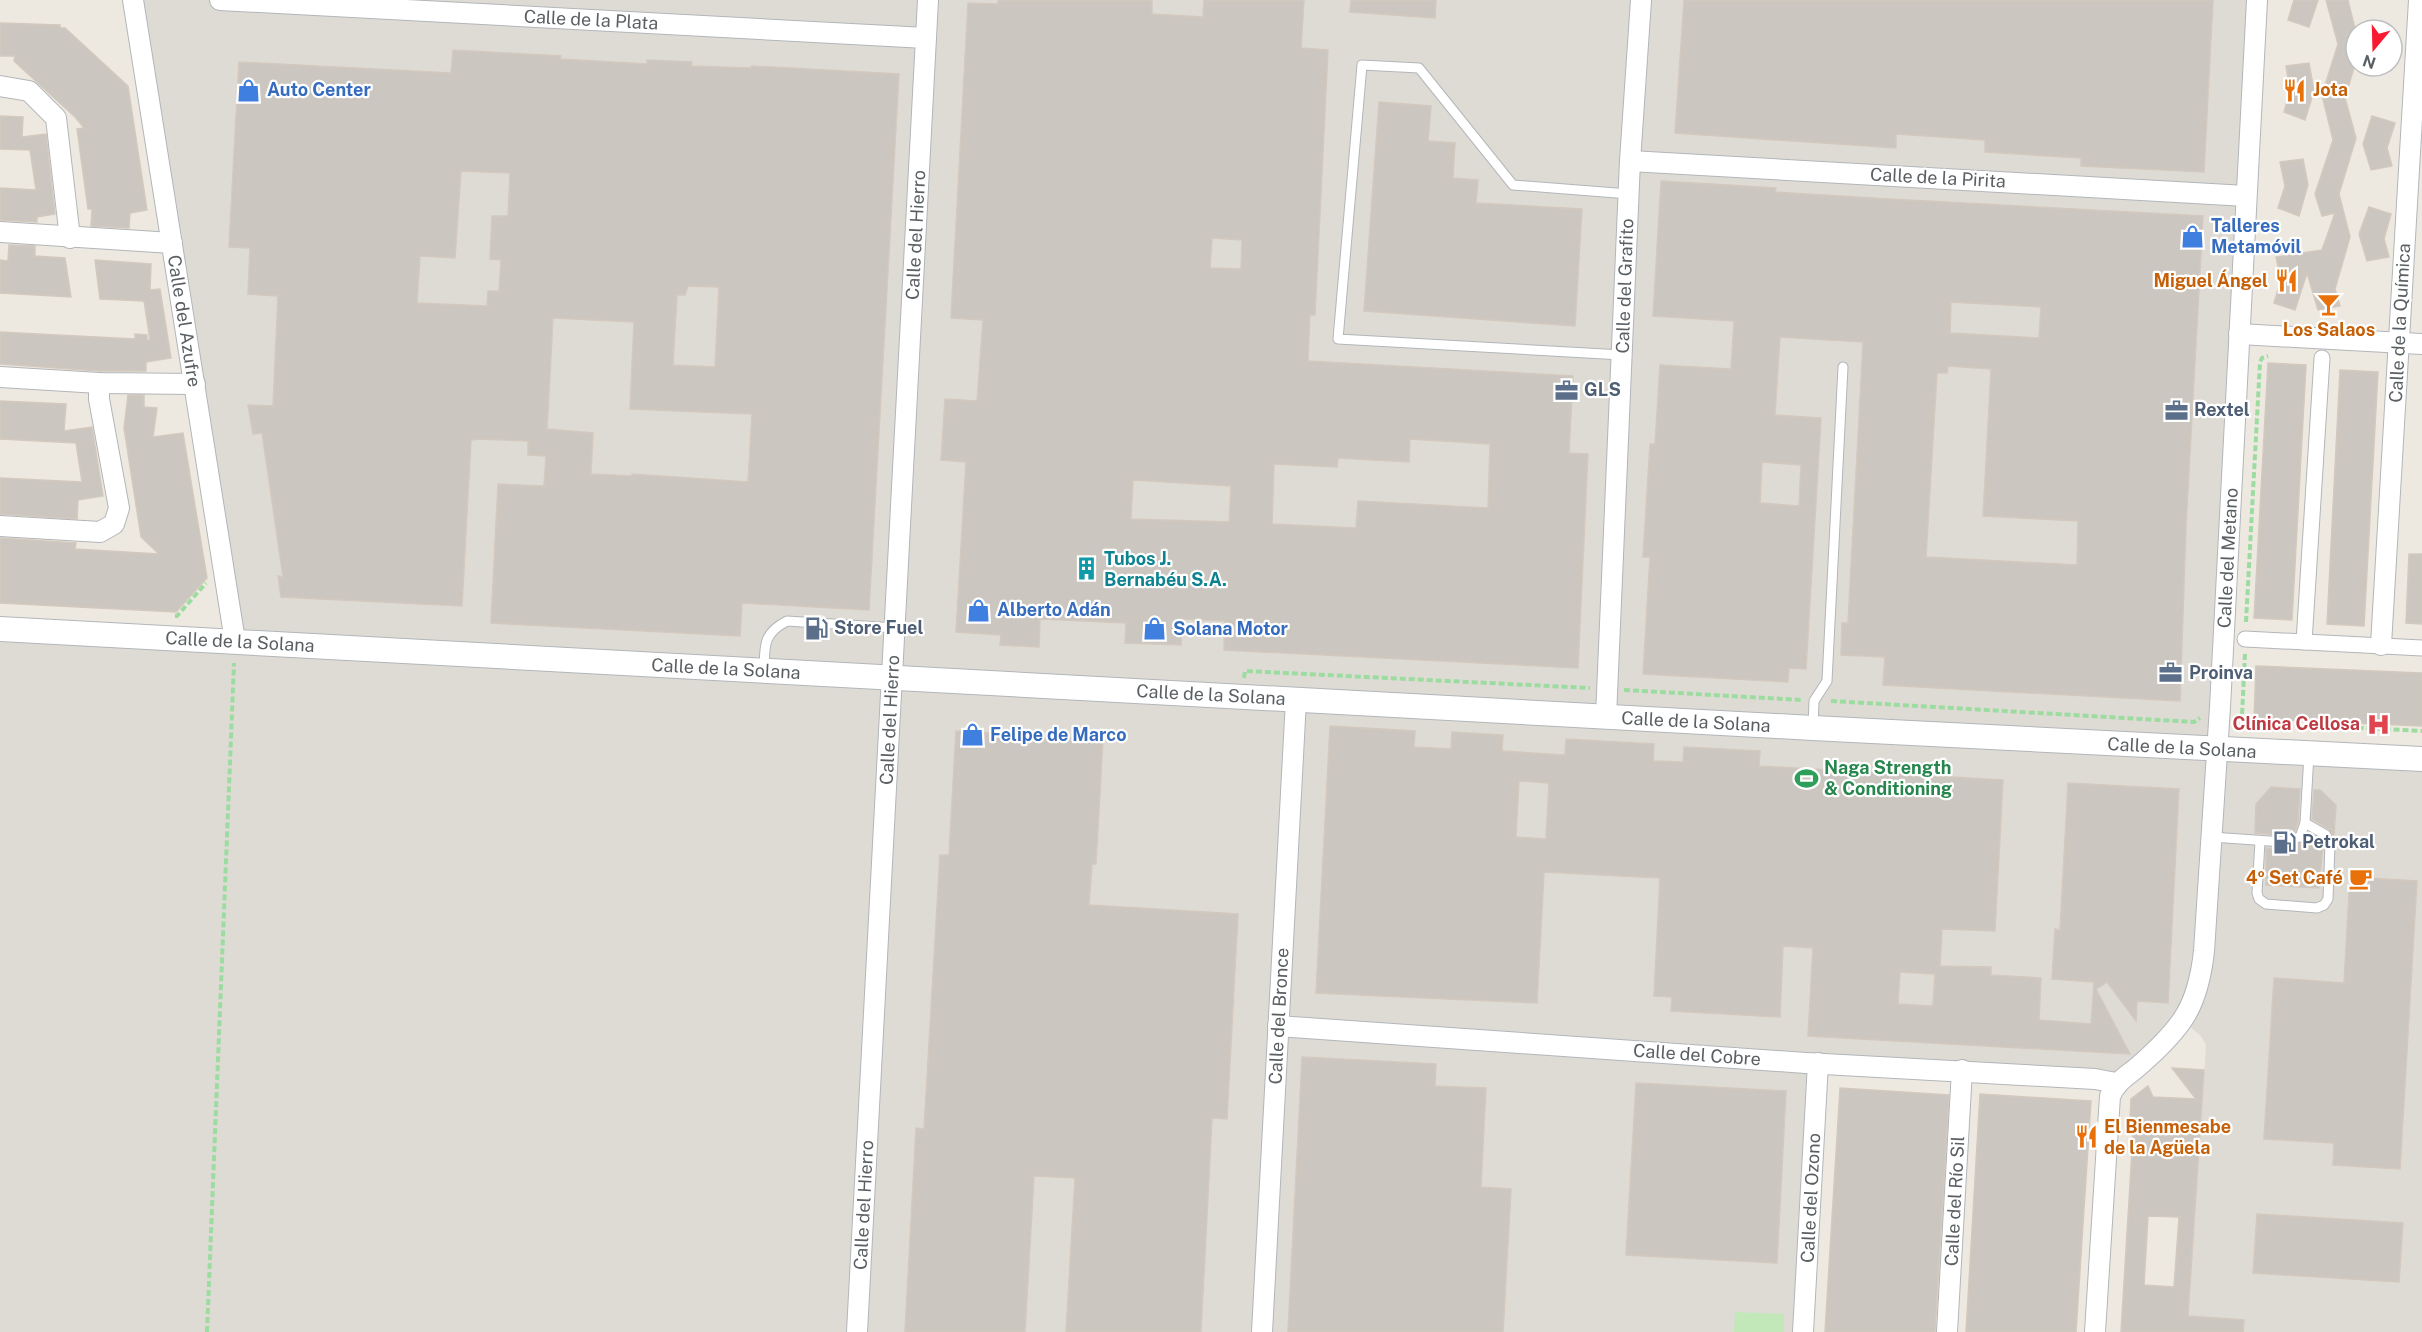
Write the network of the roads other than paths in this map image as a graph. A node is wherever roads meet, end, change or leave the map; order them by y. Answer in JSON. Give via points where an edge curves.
{"nodes":[{"id":1,"x":133,"y":0,"type":"edge"},
{"id":2,"x":220,"y":0,"type":"edge"},
{"id":3,"x":928,"y":0,"type":"edge"},
{"id":4,"x":1641,"y":0,"type":"edge"},
{"id":5,"x":2257,"y":0,"type":"edge"},
{"id":6,"x":2420,"y":0,"type":"edge"},
{"id":7,"x":926,"y":38,"type":"junction"},
{"id":8,"x":0,"y":86,"type":"edge"},
{"id":9,"x":1630,"y":161,"type":"junction"},
{"id":10,"x":1629,"y":194,"type":"junction"},
{"id":11,"x":2246,"y":196,"type":"junction"},
{"id":12,"x":0,"y":232,"type":"edge"},
{"id":13,"x":70,"y":238,"type":"junction"},
{"id":14,"x":172,"y":243,"type":"junction"},
{"id":15,"x":2239,"y":334,"type":"junction"},
{"id":16,"x":2399,"y":343,"type":"junction"},
{"id":17,"x":2422,"y":344,"type":"edge"},
{"id":18,"x":1622,"y":355,"type":"junction"},
{"id":19,"x":2322,"y":358,"type":"dead end"},
{"id":20,"x":1843,"y":367,"type":"dead end"},
{"id":21,"x":0,"y":377,"type":"edge"},
{"id":22,"x":99,"y":383,"type":"junction"},
{"id":23,"x":195,"y":384,"type":"junction"},
{"id":24,"x":0,"y":526,"type":"edge"},
{"id":25,"x":895,"y":628,"type":"junction"},
{"id":26,"x":0,"y":629,"type":"edge"},
{"id":27,"x":2245,"y":639,"type":"dead end"},
{"id":28,"x":235,"y":641,"type":"junction"},
{"id":29,"x":2304,"y":642,"type":"junction"},
{"id":30,"x":2381,"y":645,"type":"junction"},
{"id":31,"x":2422,"y":648,"type":"edge"},
{"id":32,"x":764,"y":671,"type":"junction"},
{"id":33,"x":892,"y":678,"type":"junction"},
{"id":34,"x":1296,"y":700,"type":"junction"},
{"id":35,"x":1606,"y":717,"type":"junction"},
{"id":36,"x":1813,"y":728,"type":"junction"},
{"id":37,"x":2218,"y":750,"type":"junction"},
{"id":38,"x":2309,"y":754,"type":"junction"},
{"id":39,"x":2422,"y":759,"type":"edge"},
{"id":40,"x":2305,"y":823,"type":"junction"},
{"id":41,"x":2211,"y":837,"type":"junction"},
{"id":42,"x":2260,"y":841,"type":"junction"},
{"id":43,"x":1278,"y":1026,"type":"junction"},
{"id":44,"x":1818,"y":1063,"type":"junction"},
{"id":45,"x":1962,"y":1070,"type":"junction"},
{"id":46,"x":2116,"y":1083,"type":"junction"},
{"id":47,"x":857,"y":1332,"type":"edge"},
{"id":48,"x":1262,"y":1332,"type":"edge"},
{"id":49,"x":1803,"y":1332,"type":"edge"},
{"id":50,"x":1947,"y":1332,"type":"edge"},
{"id":51,"x":2095,"y":1332,"type":"edge"}],
"edges":[{"from":1,"to":14,"type":"street","name":"Calle del Azufre"},
{"from":2,"to":7,"type":"street","name":"Calle de la Plata"},
{"from":3,"to":7,"type":"street","name":"Calle del Hierro"},
{"from":4,"to":9,"type":"street","name":"Calle del Grafito"},
{"from":5,"to":11,"type":"street","name":"Calle del Metano"},
{"from":6,"to":16,"type":"street","name":"Calle de la Química"},
{"from":7,"to":25,"type":"street","name":"Calle del Hierro"},
{"from":8,"to":13,"type":"street","via":[[29,91],[56,118]]},
{"from":9,"to":10,"type":"street","name":"Calle del Grafito"},
{"from":9,"to":11,"type":"street","name":"Calle de la Pirita"},
{"from":10,"to":18,"type":"street","name":"Calle del Grafito"},
{"from":10,"to":18,"type":"lane","via":[[1513,185],[1419,68],[1362,65],[1338,339]]},
{"from":11,"to":15,"type":"street","name":"Calle del Metano"},
{"from":12,"to":13,"type":"street"},
{"from":13,"to":14,"type":"street"},
{"from":14,"to":23,"type":"street","name":"Calle del Azufre"},
{"from":15,"to":16,"type":"street"},
{"from":15,"to":37,"type":"street","name":"Calle del Metano"},
{"from":16,"to":17,"type":"street"},
{"from":16,"to":30,"type":"street","name":"Calle de la Química"},
{"from":18,"to":35,"type":"street","name":"Calle del Grafito"},
{"from":19,"to":29,"type":"street"},
{"from":20,"to":36,"type":"lane","via":[[1827,681],[1814,700]]},
{"from":21,"to":22,"type":"street"},
{"from":22,"to":23,"type":"street"},
{"from":22,"to":24,"type":"street","via":[[119,508],[114,524],[100,532]]},
{"from":23,"to":28,"type":"street","name":"Calle del Azufre"},
{"from":25,"to":32,"type":"lane","via":[[787,621],[773,628],[767,640]]},
{"from":25,"to":33,"type":"street","name":"Calle del Hierro"},
{"from":26,"to":28,"type":"street","name":"Calle de la Solana"},
{"from":27,"to":29,"type":"street"},
{"from":28,"to":32,"type":"street","name":"Calle de la Solana"},
{"from":29,"to":30,"type":"street"},
{"from":30,"to":31,"type":"street"},
{"from":32,"to":33,"type":"street","name":"Calle de la Solana"},
{"from":33,"to":34,"type":"street","name":"Calle de la Solana"},
{"from":33,"to":47,"type":"street","name":"Calle del Hierro"},
{"from":34,"to":35,"type":"street","name":"Calle de la Solana"},
{"from":34,"to":43,"type":"street","name":"Calle del Bronce"},
{"from":35,"to":36,"type":"street","name":"Calle de la Solana"},
{"from":36,"to":37,"type":"street","name":"Calle de la Solana"},
{"from":37,"to":38,"type":"street","name":"Calle de la Solana"},
{"from":37,"to":41,"type":"street","name":"Calle del Metano"},
{"from":38,"to":39,"type":"street","name":"Calle de la Solana"},
{"from":38,"to":40,"type":"lane"},
{"from":40,"to":42,"type":"lane","via":[[2300,837],[2284,842]]},
{"from":40,"to":42,"type":"lane","via":[[2326,835],[2330,844],[2328,899],[2317,908],[2266,904],[2259,899]]},
{"from":41,"to":42,"type":"lane"},
{"from":41,"to":46,"type":"street","name":"Calle del Metano","via":[[2204,951],[2194,1000],[2162,1046]]},
{"from":43,"to":44,"type":"street","name":"Calle del Cobre"},
{"from":43,"to":48,"type":"street","name":"Calle del Bronce"},
{"from":44,"to":45,"type":"street","name":"Calle del Cobre"},
{"from":44,"to":49,"type":"street","name":"Calle del Ozono"},
{"from":45,"to":46,"type":"street","name":"Calle del Cobre"},
{"from":45,"to":50,"type":"street","name":"Calle del Río Sil"},
{"from":46,"to":51,"type":"street","via":[[2108,1111]]}]}
